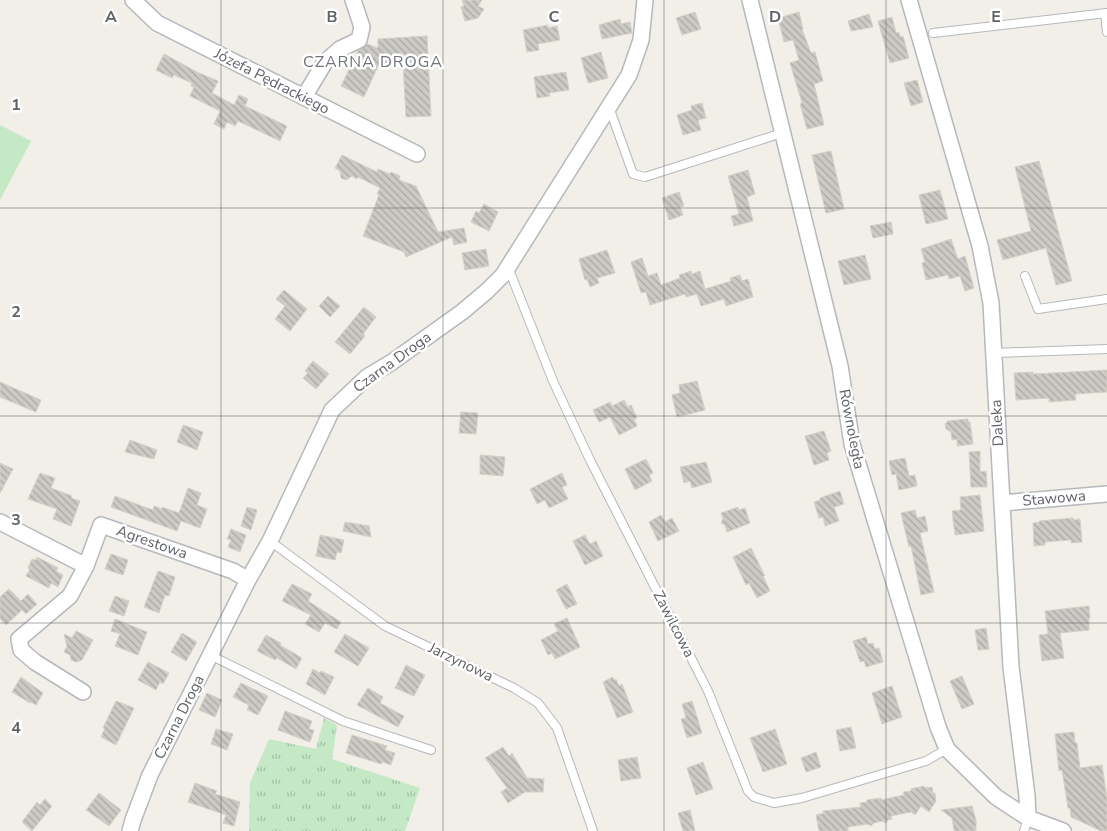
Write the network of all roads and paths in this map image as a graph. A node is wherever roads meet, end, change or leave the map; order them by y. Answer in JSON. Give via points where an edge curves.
{"nodes":[{"id":1,"x":133,"y":0,"type":"edge"},
{"id":2,"x":352,"y":0,"type":"edge"},
{"id":3,"x":645,"y":0,"type":"edge"},
{"id":4,"x":750,"y":0,"type":"edge"},
{"id":5,"x":909,"y":0,"type":"edge"},
{"id":6,"x":1106,"y":13,"type":"edge"},
{"id":7,"x":1107,"y":32,"type":"edge"},
{"id":8,"x":933,"y":33,"type":"dead end"},
{"id":9,"x":304,"y":97,"type":"junction"},
{"id":10,"x":609,"y":107,"type":"junction"},
{"id":11,"x":782,"y":133,"type":"junction"},
{"id":12,"x":417,"y":154,"type":"dead end"},
{"id":13,"x":508,"y":267,"type":"junction"},
{"id":14,"x":1024,"y":276,"type":"dead end"},
{"id":15,"x":1107,"y":299,"type":"edge"},
{"id":16,"x":1107,"y":349,"type":"edge"},
{"id":17,"x":994,"y":353,"type":"junction"},
{"id":18,"x":1107,"y":494,"type":"edge"},
{"id":19,"x":1002,"y":503,"type":"junction"},
{"id":20,"x":0,"y":522,"type":"edge"},
{"id":21,"x":270,"y":541,"type":"junction"},
{"id":22,"x":86,"y":566,"type":"junction"},
{"id":23,"x":248,"y":580,"type":"junction"},
{"id":24,"x":210,"y":655,"type":"junction"},
{"id":25,"x":83,"y":692,"type":"dead end"},
{"id":26,"x":947,"y":748,"type":"junction"},
{"id":27,"x":431,"y":750,"type":"dead end"},
{"id":28,"x":1026,"y":824,"type":"edge"},
{"id":29,"x":130,"y":831,"type":"edge"},
{"id":30,"x":593,"y":831,"type":"edge"},
{"id":31,"x":1063,"y":831,"type":"edge"}],
"edges":[{"from":1,"to":9,"type":"street","name":"Józefa Pędrackiego","via":[[156,24]]},
{"from":2,"to":9,"type":"street","via":[[362,27],[359,40],[340,49],[325,62]]},
{"from":3,"to":10,"type":"street","name":"Czarna Droga","via":[[641,40],[629,74]]},
{"from":4,"to":11,"type":"street","name":"Równoległa"},
{"from":5,"to":17,"type":"street","name":"Daleka","via":[[980,246],[991,303]]},
{"from":6,"to":7,"type":"lane"},
{"from":6,"to":8,"type":"lane"},
{"from":9,"to":12,"type":"street","name":"Józefa Pędrackiego"},
{"from":10,"to":11,"type":"lane","via":[[632,174],[645,177]]},
{"from":10,"to":13,"type":"street","name":"Czarna Droga"},
{"from":11,"to":26,"type":"street","name":"Równoległa","via":[[840,366],[854,453]]},
{"from":13,"to":21,"type":"street","name":"Czarna Droga","via":[[462,312],[367,377],[332,410]]},
{"from":13,"to":26,"type":"lane","name":"Zawilcowa","via":[[553,381],[708,691],[748,791],[754,797],[774,803],[802,798],[926,761]]},
{"from":14,"to":15,"type":"lane","via":[[1038,309]]},
{"from":16,"to":17,"type":"lane"},
{"from":17,"to":19,"type":"street","name":"Daleka"},
{"from":18,"to":19,"type":"street","name":"Stawowa"},
{"from":19,"to":28,"type":"street","name":"Daleka","via":[[1011,667],[1027,796]]},
{"from":20,"to":22,"type":"street"},
{"from":21,"to":23,"type":"street","name":"Czarna Droga"},
{"from":21,"to":30,"type":"lane","name":"Jarzynowa","via":[[385,626],[538,702],[557,728]]},
{"from":22,"to":23,"type":"street","name":"Agrestowa","via":[[101,525],[233,571]]},
{"from":22,"to":25,"type":"street","via":[[70,596],[19,639],[21,650],[35,662]]},
{"from":23,"to":24,"type":"street","name":"Czarna Droga"},
{"from":24,"to":27,"type":"lane","via":[[342,720]]},
{"from":24,"to":29,"type":"street","name":"Czarna Droga","via":[[150,775]]},
{"from":26,"to":28,"type":"street","name":"Równoległa"},
{"from":28,"to":31,"type":"street"}]}
